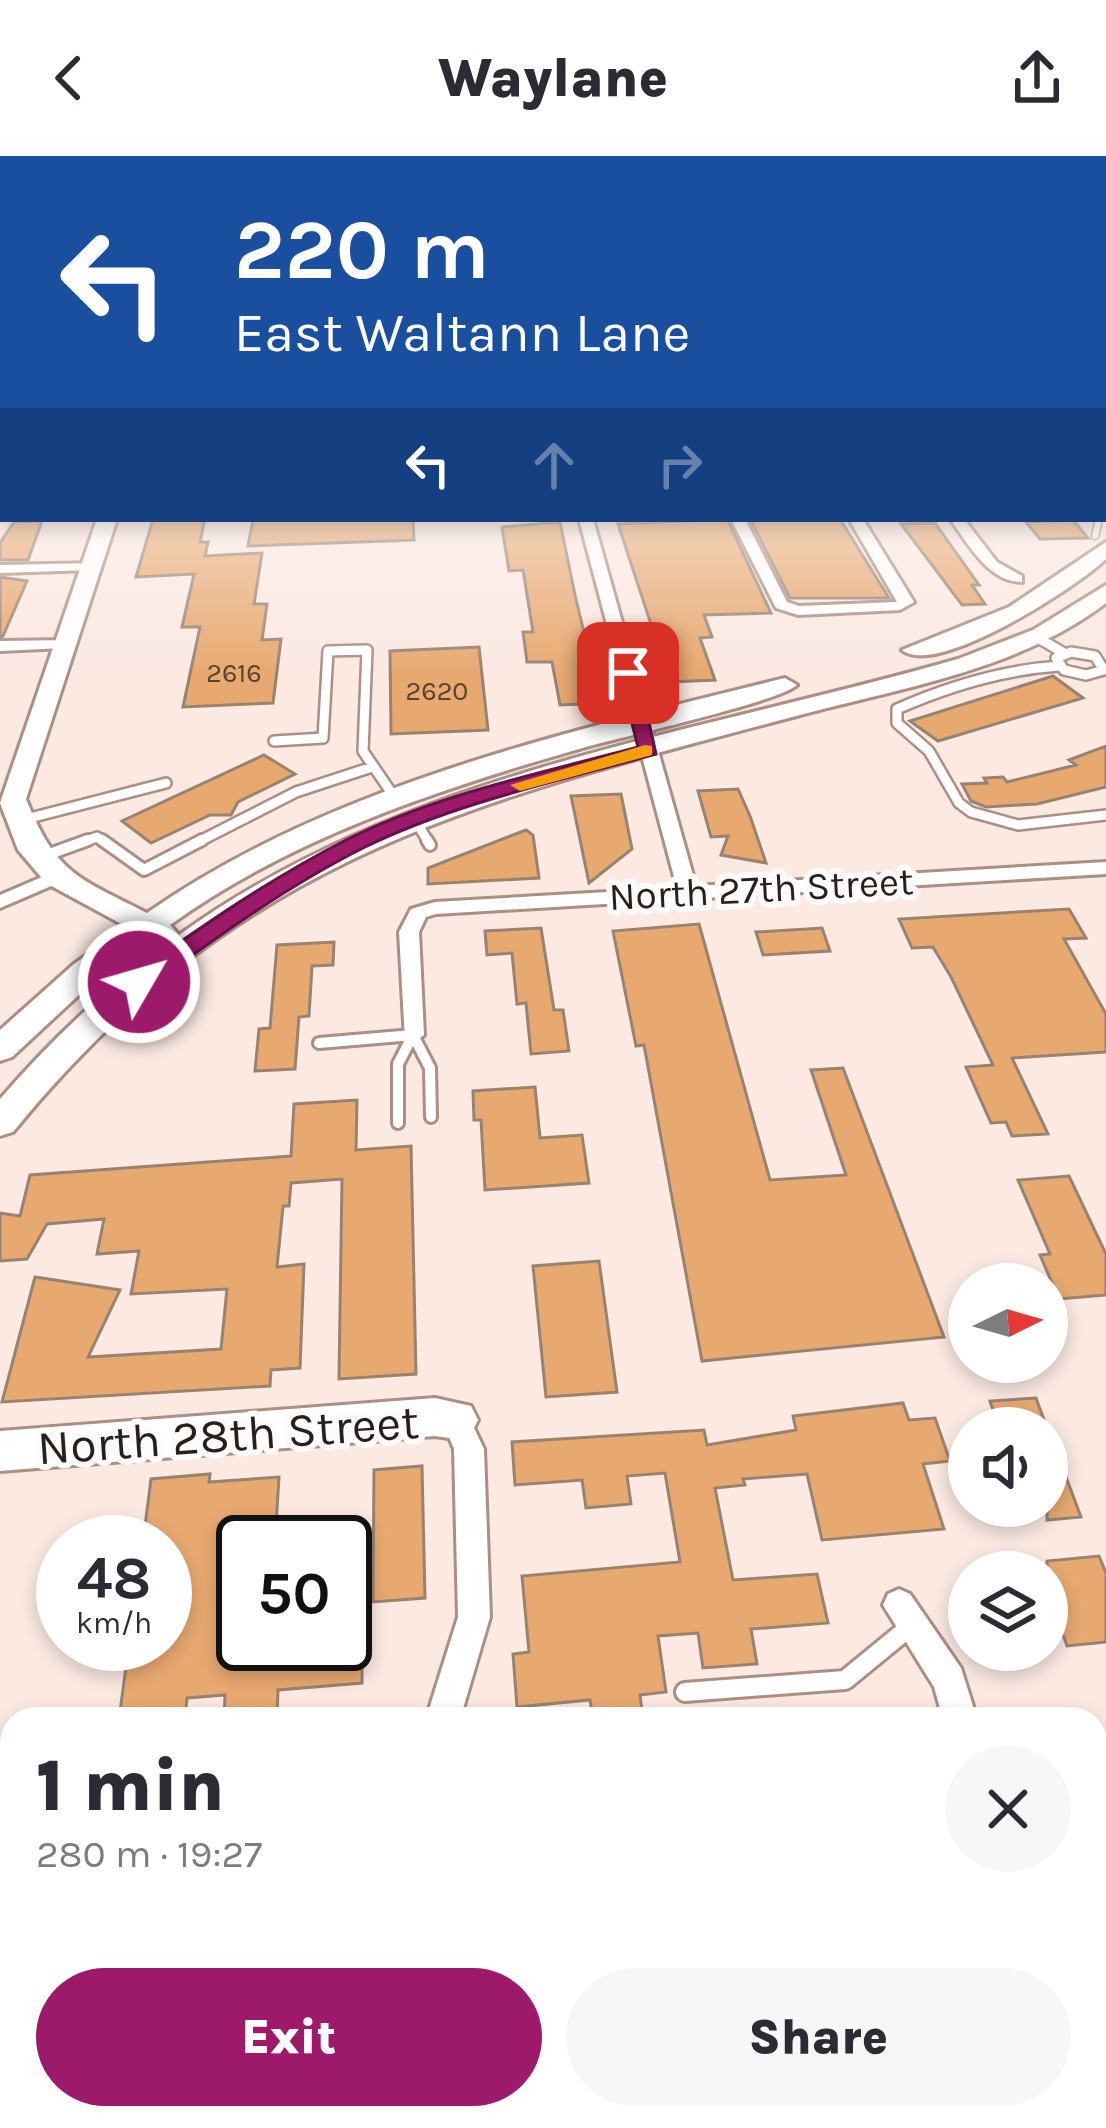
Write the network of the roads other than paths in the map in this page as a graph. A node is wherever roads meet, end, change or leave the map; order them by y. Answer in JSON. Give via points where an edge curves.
{"nodes":[{"id":1,"x":587,"y":522,"type":"edge"},
{"id":2,"x":740,"y":522,"type":"edge"},
{"id":3,"x":858,"y":522,"type":"edge"},
{"id":4,"x":960,"y":522,"type":"edge"},
{"id":5,"x":110,"y":525,"type":"edge"},
{"id":6,"x":1100,"y":542,"type":"edge"},
{"id":7,"x":91,"y":566,"type":"junction"},
{"id":8,"x":0,"y":569,"type":"edge"},
{"id":9,"x":1017,"y":580,"type":"dead end"},
{"id":10,"x":1106,"y":592,"type":"edge"},
{"id":11,"x":1034,"y":635,"type":"junction"},
{"id":12,"x":64,"y":643,"type":"junction"},
{"id":13,"x":0,"y":646,"type":"edge"},
{"id":14,"x":1064,"y":653,"type":"junction"},
{"id":15,"x":1105,"y":665,"type":"edge"},
{"id":16,"x":1058,"y":666,"type":"junction"},
{"id":17,"x":645,"y":737,"type":"junction"},
{"id":18,"x":274,"y":741,"type":"dead end"},
{"id":19,"x":372,"y":767,"type":"junction"},
{"id":20,"x":166,"y":783,"type":"dead end"},
{"id":21,"x":405,"y":808,"type":"junction"},
{"id":22,"x":1106,"y":815,"type":"edge"},
{"id":23,"x":17,"y":821,"type":"junction"},
{"id":24,"x":430,"y":845,"type":"dead end"},
{"id":25,"x":47,"y":867,"type":"junction"},
{"id":26,"x":1106,"y":868,"type":"edge"},
{"id":27,"x":688,"y":892,"type":"junction"},
{"id":28,"x":0,"y":902,"type":"edge"},
{"id":29,"x":145,"y":927,"type":"junction"},
{"id":30,"x":190,"y":943,"type":"junction"},
{"id":31,"x":413,"y":1036,"type":"junction"},
{"id":32,"x":319,"y":1042,"type":"dead end"},
{"id":33,"x":0,"y":1049,"type":"edge"},
{"id":34,"x":431,"y":1117,"type":"dead end"},
{"id":35,"x":0,"y":1123,"type":"edge"},
{"id":36,"x":398,"y":1123,"type":"dead end"},
{"id":37,"x":456,"y":1420,"type":"joint"},
{"id":38,"x":0,"y":1451,"type":"edge"},
{"id":39,"x":905,"y":1615,"type":"joint"},
{"id":40,"x":686,"y":1692,"type":"dead end"},
{"id":41,"x":447,"y":1707,"type":"edge"},
{"id":42,"x":957,"y":1707,"type":"edge"}],
"edges":[{"from":1,"to":17,"type":"street"},
{"from":2,"to":3,"type":"street","via":[[781,605],[900,606],[907,602]]},
{"from":4,"to":9,"type":"street","via":[[992,565]]},
{"from":5,"to":7,"type":"main road"},
{"from":6,"to":17,"type":"main road","via":[[1084,571],[1026,609]]},
{"from":7,"to":8,"type":"street"},
{"from":7,"to":12,"type":"main road"},
{"from":10,"to":11,"type":"main road"},
{"from":11,"to":14,"type":"lane"},
{"from":11,"to":17,"type":"main road","via":[[980,657]]},
{"from":12,"to":13,"type":"street"},
{"from":12,"to":23,"type":"main road","via":[[17,777]]},
{"from":14,"to":15,"type":"lane","via":[[1087,653]]},
{"from":14,"to":16,"type":"lane"},
{"from":15,"to":16,"type":"lane","via":[[1086,675]]},
{"from":16,"to":22,"type":"lane","via":[[914,701],[897,710],[897,723],[929,751],[970,812],[1018,825]]},
{"from":17,"to":21,"type":"main road","via":[[457,774]]},
{"from":17,"to":27,"type":"street"},
{"from":18,"to":19,"type":"lane","via":[[323,738],[328,651],[367,650],[363,752]]},
{"from":19,"to":21,"type":"lane"},
{"from":19,"to":25,"type":"lane","via":[[296,792],[144,870],[97,837]]},
{"from":20,"to":23,"type":"lane"},
{"from":21,"to":24,"type":"lane"},
{"from":21,"to":29,"type":"main road","via":[[274,849]]},
{"from":21,"to":30,"type":"main road"},
{"from":23,"to":25,"type":"main road"},
{"from":25,"to":28,"type":"street"},
{"from":25,"to":29,"type":"main road"},
{"from":26,"to":27,"type":"street","name":"North 27th Street"},
{"from":27,"to":31,"type":"street","name":"North 27th Street","via":[[418,913],[409,932]]},
{"from":29,"to":30,"type":"main road"},
{"from":29,"to":33,"type":"main road"},
{"from":30,"to":35,"type":"main road","via":[[73,1040]]},
{"from":31,"to":32,"type":"lane"},
{"from":31,"to":34,"type":"lane","via":[[430,1068]]},
{"from":31,"to":36,"type":"lane","via":[[398,1064]]},
{"from":37,"to":38,"type":"main road","name":"North 28th Street"},
{"from":37,"to":41,"type":"street","via":[[469,1449],[474,1617]]},
{"from":39,"to":40,"type":"lane","via":[[844,1680]]},
{"from":39,"to":42,"type":"street","via":[[949,1681]]}]}
